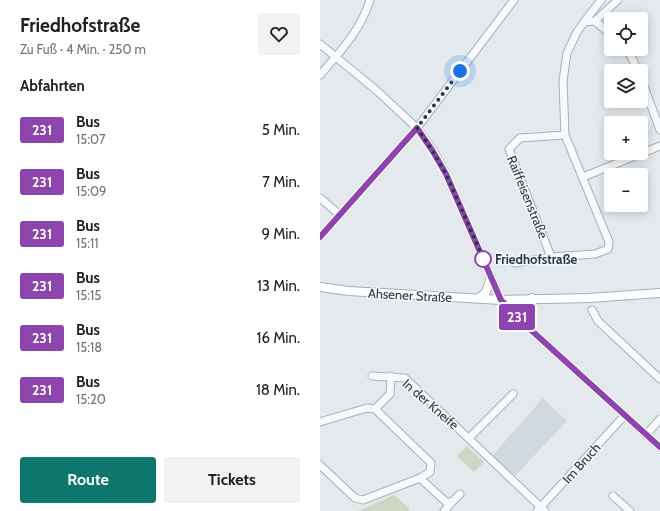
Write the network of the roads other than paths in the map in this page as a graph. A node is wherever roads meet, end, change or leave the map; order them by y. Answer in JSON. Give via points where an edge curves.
{"nodes":[{"id":1,"x":370,"y":0,"type":"edge"},
{"id":2,"x":514,"y":0,"type":"edge"},
{"id":3,"x":600,"y":0,"type":"edge"},
{"id":4,"x":618,"y":0,"type":"edge"},
{"id":5,"x":584,"y":22,"type":"junction"},
{"id":6,"x":596,"y":22,"type":"junction"},
{"id":7,"x":604,"y":29,"type":"edge"},
{"id":8,"x":320,"y":44,"type":"edge"},
{"id":9,"x":335,"y":57,"type":"junction"},
{"id":10,"x":320,"y":75,"type":"edge"},
{"id":11,"x":648,"y":97,"type":"edge"},
{"id":12,"x":417,"y":128,"type":"junction"},
{"id":13,"x":660,"y":130,"type":"edge"},
{"id":14,"x":566,"y":135,"type":"junction"},
{"id":15,"x":660,"y":146,"type":"edge"},
{"id":16,"x":583,"y":177,"type":"junction"},
{"id":17,"x":320,"y":198,"type":"edge"},
{"id":18,"x":340,"y":215,"type":"junction"},
{"id":19,"x":320,"y":237,"type":"edge"},
{"id":20,"x":552,"y":257,"type":"junction"},
{"id":21,"x":515,"y":263,"type":"dead end"},
{"id":22,"x":490,"y":277,"type":"junction"},
{"id":23,"x":320,"y":287,"type":"edge"},
{"id":24,"x":660,"y":293,"type":"edge"},
{"id":25,"x":479,"y":298,"type":"junction"},
{"id":26,"x":532,"y":298,"type":"junction"},
{"id":27,"x":501,"y":300,"type":"junction"},
{"id":28,"x":592,"y":310,"type":"dead end"},
{"id":29,"x":521,"y":321,"type":"junction"},
{"id":30,"x":372,"y":376,"type":"dead end"},
{"id":31,"x":390,"y":376,"type":"junction"},
{"id":32,"x":660,"y":379,"type":"edge"},
{"id":33,"x":513,"y":394,"type":"dead end"},
{"id":34,"x":375,"y":409,"type":"junction"},
{"id":35,"x":625,"y":415,"type":"junction"},
{"id":36,"x":660,"y":419,"type":"edge"},
{"id":37,"x":320,"y":422,"type":"edge"},
{"id":38,"x":646,"y":435,"type":"junction"},
{"id":39,"x":469,"y":438,"type":"junction"},
{"id":40,"x":660,"y":447,"type":"edge"},
{"id":41,"x":320,"y":464,"type":"edge"},
{"id":42,"x":420,"y":478,"type":"junction"},
{"id":43,"x":460,"y":494,"type":"dead end"},
{"id":44,"x":613,"y":496,"type":"dead end"},
{"id":45,"x":452,"y":502,"type":"junction"},
{"id":46,"x":541,"y":510,"type":"edge"},
{"id":47,"x":444,"y":511,"type":"edge"},
{"id":48,"x":630,"y":511,"type":"edge"}],
"edges":[{"from":1,"to":9,"type":"street","via":[[352,38]]},
{"from":2,"to":12,"type":"street"},
{"from":3,"to":5,"type":"street"},
{"from":4,"to":6,"type":"street"},
{"from":5,"to":6,"type":"street"},
{"from":5,"to":14,"type":"street","via":[[567,53],[563,81]]},
{"from":6,"to":7,"type":"street"},
{"from":8,"to":9,"type":"street"},
{"from":9,"to":10,"type":"street"},
{"from":9,"to":12,"type":"street"},
{"from":11,"to":13,"type":"street"},
{"from":12,"to":18,"type":"street"},
{"from":12,"to":22,"type":"street","via":[[446,174]]},
{"from":14,"to":16,"type":"street"},
{"from":14,"to":20,"type":"street","name":"Raiffeisenstraße","via":[[520,138],[509,149]]},
{"from":15,"to":16,"type":"street"},
{"from":16,"to":20,"type":"street","via":[[609,242],[608,249],[594,254]]},
{"from":17,"to":18,"type":"street"},
{"from":18,"to":19,"type":"street"},
{"from":20,"to":21,"type":"street"},
{"from":22,"to":25,"type":"main road","via":[[486,292]]},
{"from":22,"to":27,"type":"street"},
{"from":23,"to":25,"type":"main road","name":"Ahsener Straße"},
{"from":24,"to":26,"type":"main road","via":[[589,298]]},
{"from":25,"to":27,"type":"main road","name":"Ahsener Straße"},
{"from":26,"to":27,"type":"main road"},
{"from":26,"to":29,"type":"main road","via":[[523,306]]},
{"from":27,"to":29,"type":"street"},
{"from":28,"to":32,"type":"street","via":[[598,321]]},
{"from":29,"to":35,"type":"street"},
{"from":30,"to":31,"type":"street","name":"In der Kneife"},
{"from":31,"to":34,"type":"street","via":[[390,394]]},
{"from":31,"to":39,"type":"street","name":"In der Kneife","via":[[405,378]]},
{"from":33,"to":39,"type":"street","name":"In der Kneife"},
{"from":34,"to":37,"type":"street","via":[[365,408]]},
{"from":34,"to":42,"type":"street","via":[[431,463],[430,472]]},
{"from":35,"to":38,"type":"street"},
{"from":35,"to":46,"type":"street","name":"Im Bruch"},
{"from":36,"to":38,"type":"street"},
{"from":38,"to":40,"type":"street"},
{"from":39,"to":46,"type":"street","name":"In der Kneife"},
{"from":41,"to":42,"type":"street","via":[[356,498],[363,500]]},
{"from":42,"to":45,"type":"street","via":[[446,502]]},
{"from":43,"to":45,"type":"street"},
{"from":44,"to":48,"type":"street"},
{"from":45,"to":47,"type":"street"}]}
